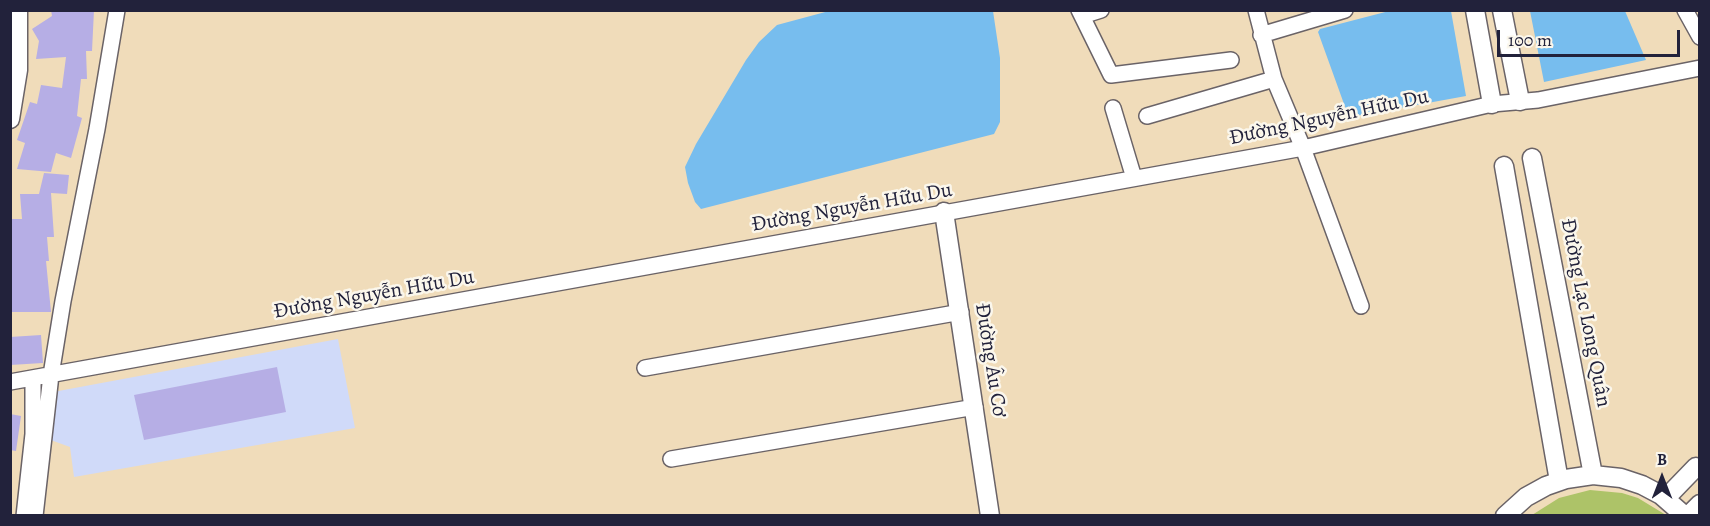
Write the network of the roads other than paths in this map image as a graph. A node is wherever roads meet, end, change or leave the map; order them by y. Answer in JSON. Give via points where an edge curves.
{"nodes":[{"id":1,"x":18,"y":10,"type":"edge"},
{"id":2,"x":117,"y":10,"type":"edge"},
{"id":3,"x":1101,"y":10,"type":"edge"},
{"id":4,"x":1256,"y":10,"type":"edge"},
{"id":5,"x":1345,"y":10,"type":"edge"},
{"id":6,"x":1475,"y":10,"type":"edge"},
{"id":7,"x":1503,"y":10,"type":"edge"},
{"id":8,"x":1685,"y":10,"type":"edge"},
{"id":9,"x":1081,"y":14,"type":"edge"},
{"id":10,"x":1261,"y":35,"type":"junction"},
{"id":11,"x":1700,"y":38,"type":"edge"},
{"id":12,"x":1231,"y":60,"type":"dead end"},
{"id":13,"x":1700,"y":68,"type":"edge"},
{"id":14,"x":14,"y":69,"type":"edge"},
{"id":15,"x":1274,"y":79,"type":"junction"},
{"id":16,"x":1520,"y":101,"type":"junction"},
{"id":17,"x":1492,"y":104,"type":"junction"},
{"id":18,"x":1113,"y":108,"type":"dead end"},
{"id":19,"x":1147,"y":116,"type":"dead end"},
{"id":20,"x":10,"y":119,"type":"edge"},
{"id":21,"x":1303,"y":148,"type":"junction"},
{"id":22,"x":1532,"y":158,"type":"dead end"},
{"id":23,"x":1504,"y":166,"type":"dead end"},
{"id":24,"x":1134,"y":178,"type":"junction"},
{"id":25,"x":944,"y":212,"type":"junction"},
{"id":26,"x":1361,"y":306,"type":"dead end"},
{"id":27,"x":961,"y":312,"type":"junction"},
{"id":28,"x":645,"y":368,"type":"dead end"},
{"id":29,"x":51,"y":375,"type":"junction"},
{"id":30,"x":33,"y":378,"type":"junction"},
{"id":31,"x":10,"y":382,"type":"edge"},
{"id":32,"x":975,"y":407,"type":"junction"},
{"id":33,"x":670,"y":459,"type":"dead end"},
{"id":34,"x":1696,"y":467,"type":"dead end"},
{"id":35,"x":1593,"y":476,"type":"junction"},
{"id":36,"x":1559,"y":481,"type":"junction"},
{"id":37,"x":1666,"y":498,"type":"junction"},
{"id":38,"x":1700,"y":504,"type":"edge"},
{"id":39,"x":24,"y":516,"type":"edge"},
{"id":40,"x":35,"y":516,"type":"edge"},
{"id":41,"x":990,"y":516,"type":"edge"},
{"id":42,"x":1505,"y":516,"type":"edge"},
{"id":43,"x":1686,"y":516,"type":"edge"}],
"edges":[{"from":1,"to":14,"type":"main road"},
{"from":2,"to":29,"type":"street"},
{"from":3,"to":9,"type":"street"},
{"from":4,"to":10,"type":"street"},
{"from":5,"to":10,"type":"street"},
{"from":6,"to":17,"type":"main road"},
{"from":7,"to":16,"type":"main road"},
{"from":8,"to":11,"type":"street"},
{"from":9,"to":12,"type":"street","via":[[1111,75]]},
{"from":10,"to":15,"type":"street"},
{"from":13,"to":16,"type":"street","name":"Đường Nguyễn Hữu Du"},
{"from":14,"to":20,"type":"main road"},
{"from":15,"to":19,"type":"street"},
{"from":15,"to":21,"type":"street"},
{"from":16,"to":17,"type":"street","name":"Đường Nguyễn Hữu Du"},
{"from":17,"to":21,"type":"street","name":"Đường Nguyễn Hữu Du"},
{"from":18,"to":24,"type":"street"},
{"from":21,"to":24,"type":"street","name":"Đường Nguyễn Hữu Du"},
{"from":21,"to":26,"type":"street"},
{"from":22,"to":35,"type":"main road","name":"Đường Lạc Long Quân"},
{"from":23,"to":36,"type":"main road"},
{"from":24,"to":25,"type":"street","name":"Đường Nguyễn Hữu Du"},
{"from":25,"to":27,"type":"main road","name":"Đường Âu Cơ"},
{"from":25,"to":29,"type":"street","name":"Đường Nguyễn Hữu Du"},
{"from":27,"to":28,"type":"street"},
{"from":27,"to":32,"type":"main road","name":"Đường Âu Cơ"},
{"from":29,"to":30,"type":"street","name":"Đường Nguyễn Hữu Du"},
{"from":29,"to":40,"type":"street"},
{"from":30,"to":31,"type":"street","name":"Đường Nguyễn Hữu Du"},
{"from":30,"to":39,"type":"street","via":[[33,434]]},
{"from":32,"to":33,"type":"street"},
{"from":32,"to":41,"type":"main road","name":"Đường Âu Cơ"},
{"from":34,"to":37,"type":"main road"},
{"from":35,"to":36,"type":"main road"},
{"from":35,"to":37,"type":"main road","via":[[1632,481]]},
{"from":36,"to":42,"type":"main road","via":[[1526,497]]},
{"from":37,"to":43,"type":"main road"},
{"from":38,"to":43,"type":"main road"}]}
